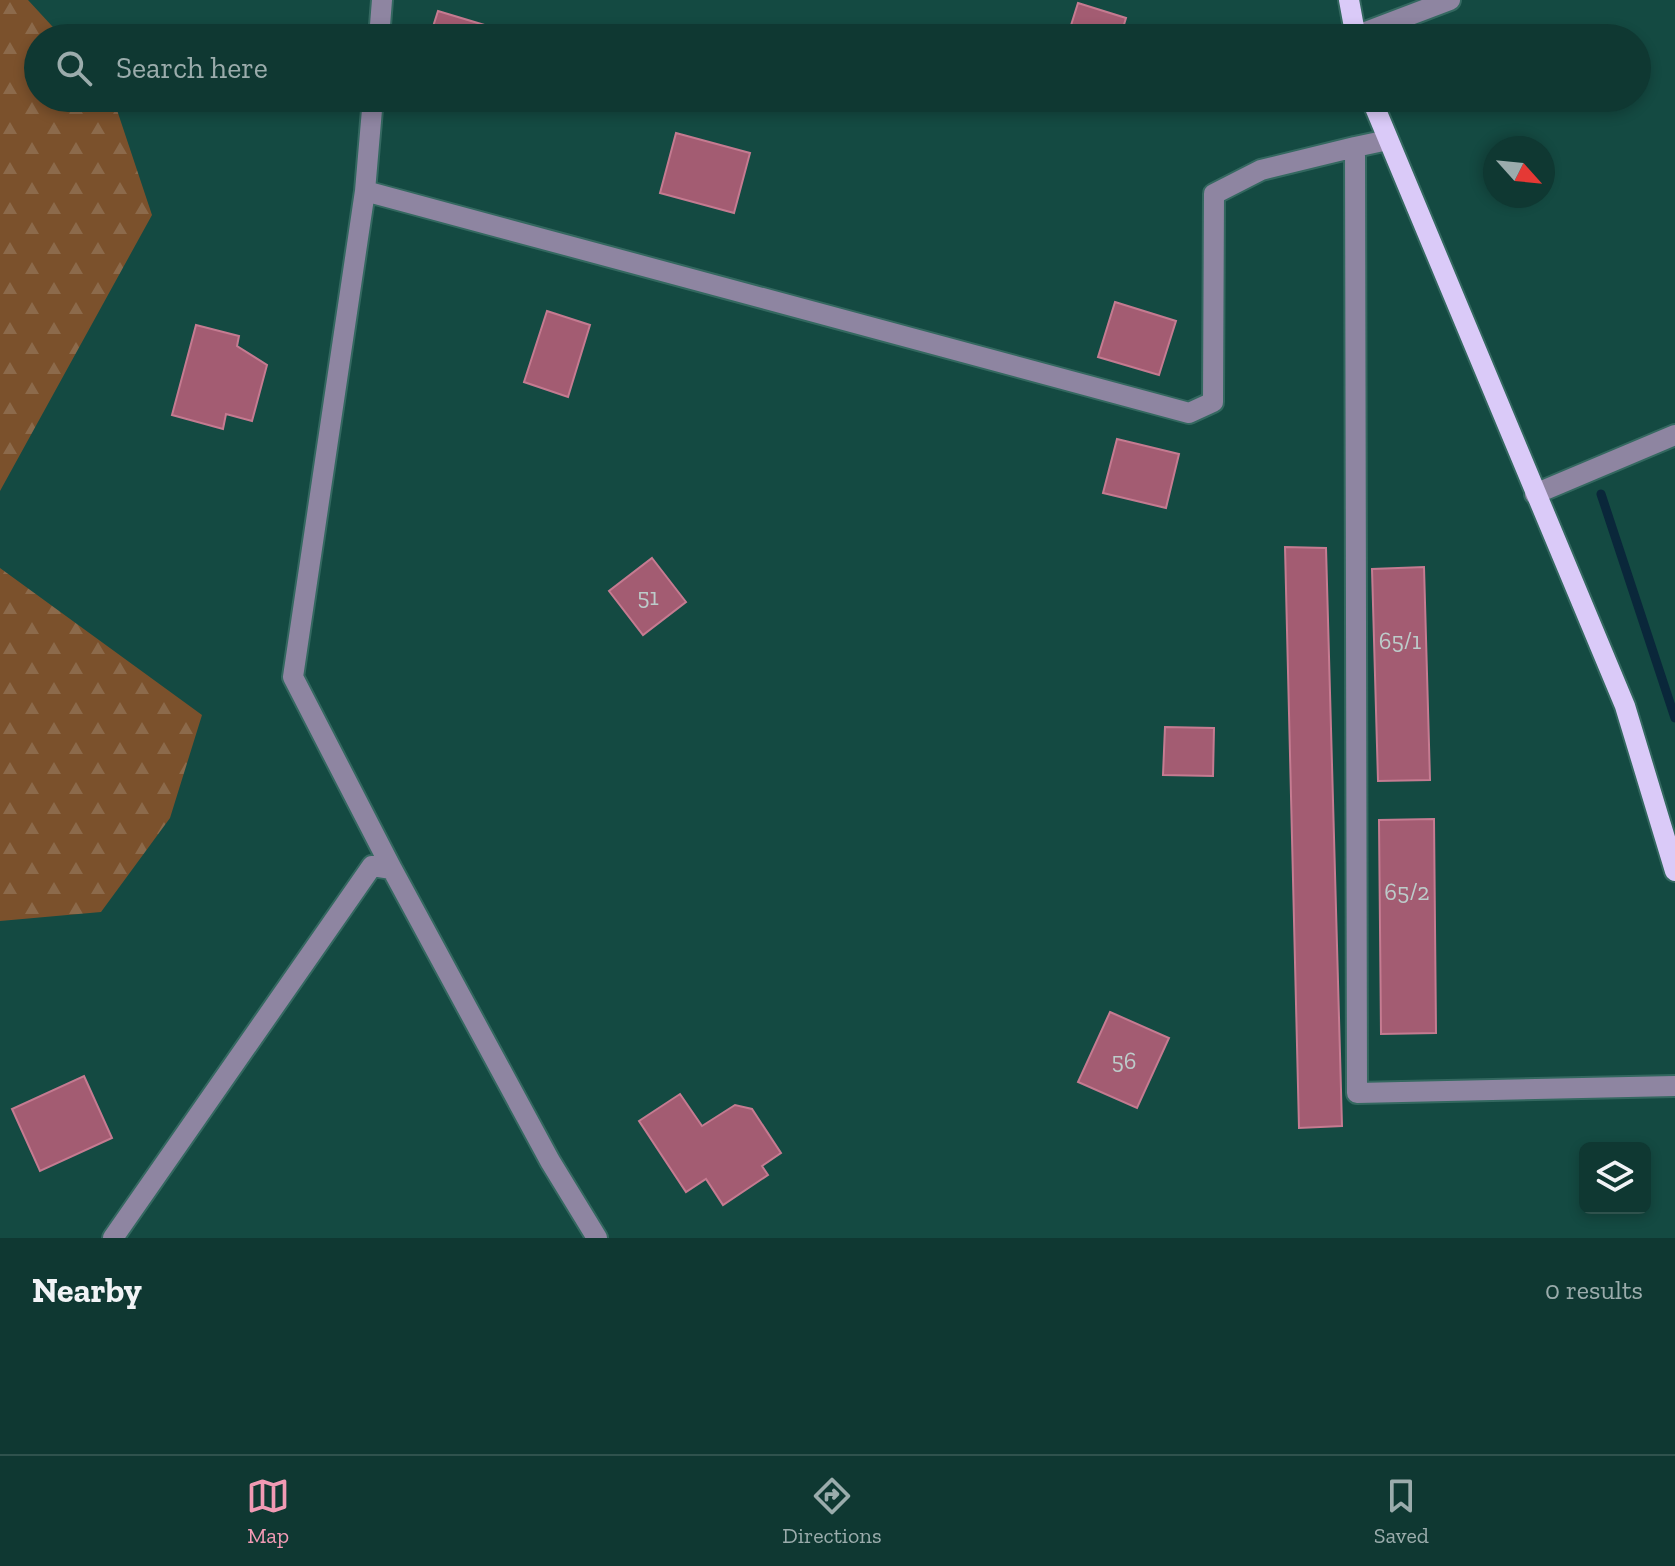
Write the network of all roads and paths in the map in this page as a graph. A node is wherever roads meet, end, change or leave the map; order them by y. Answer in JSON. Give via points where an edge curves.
{"nodes":[{"id":1,"x":382,"y":0,"type":"edge"},
{"id":2,"x":1349,"y":0,"type":"edge"},
{"id":3,"x":1450,"y":0,"type":"edge"},
{"id":4,"x":380,"y":24,"type":"edge"},
{"id":5,"x":1353,"y":24,"type":"edge"},
{"id":6,"x":1388,"y":24,"type":"edge"},
{"id":7,"x":372,"y":112,"type":"edge"},
{"id":8,"x":1377,"y":112,"type":"edge"},
{"id":9,"x":1388,"y":140,"type":"junction"},
{"id":10,"x":1355,"y":147,"type":"junction"},
{"id":11,"x":365,"y":191,"type":"junction"},
{"id":12,"x":1675,"y":435,"type":"edge"},
{"id":13,"x":1535,"y":494,"type":"junction"},
{"id":14,"x":392,"y":869,"type":"junction"},
{"id":15,"x":1675,"y":871,"type":"edge"},
{"id":16,"x":1675,"y":1086,"type":"edge"},
{"id":17,"x":113,"y":1238,"type":"edge"},
{"id":18,"x":597,"y":1238,"type":"edge"}],
"edges":[{"from":1,"to":4,"type":"lane"},
{"from":2,"to":5,"type":"main road"},
{"from":3,"to":6,"type":"lane"},
{"from":7,"to":11,"type":"lane"},
{"from":8,"to":9,"type":"main road"},
{"from":9,"to":10,"type":"lane"},
{"from":9,"to":13,"type":"main road"},
{"from":10,"to":11,"type":"lane","via":[[1261,170],[1214,194],[1213,402],[1189,413]]},
{"from":10,"to":16,"type":"lane","via":[[1357,1093]]},
{"from":11,"to":14,"type":"lane","via":[[293,677]]},
{"from":12,"to":13,"type":"lane"},
{"from":13,"to":15,"type":"main road","via":[[1625,706]]},
{"from":14,"to":17,"type":"lane","via":[[372,866]]},
{"from":14,"to":18,"type":"lane"}]}
